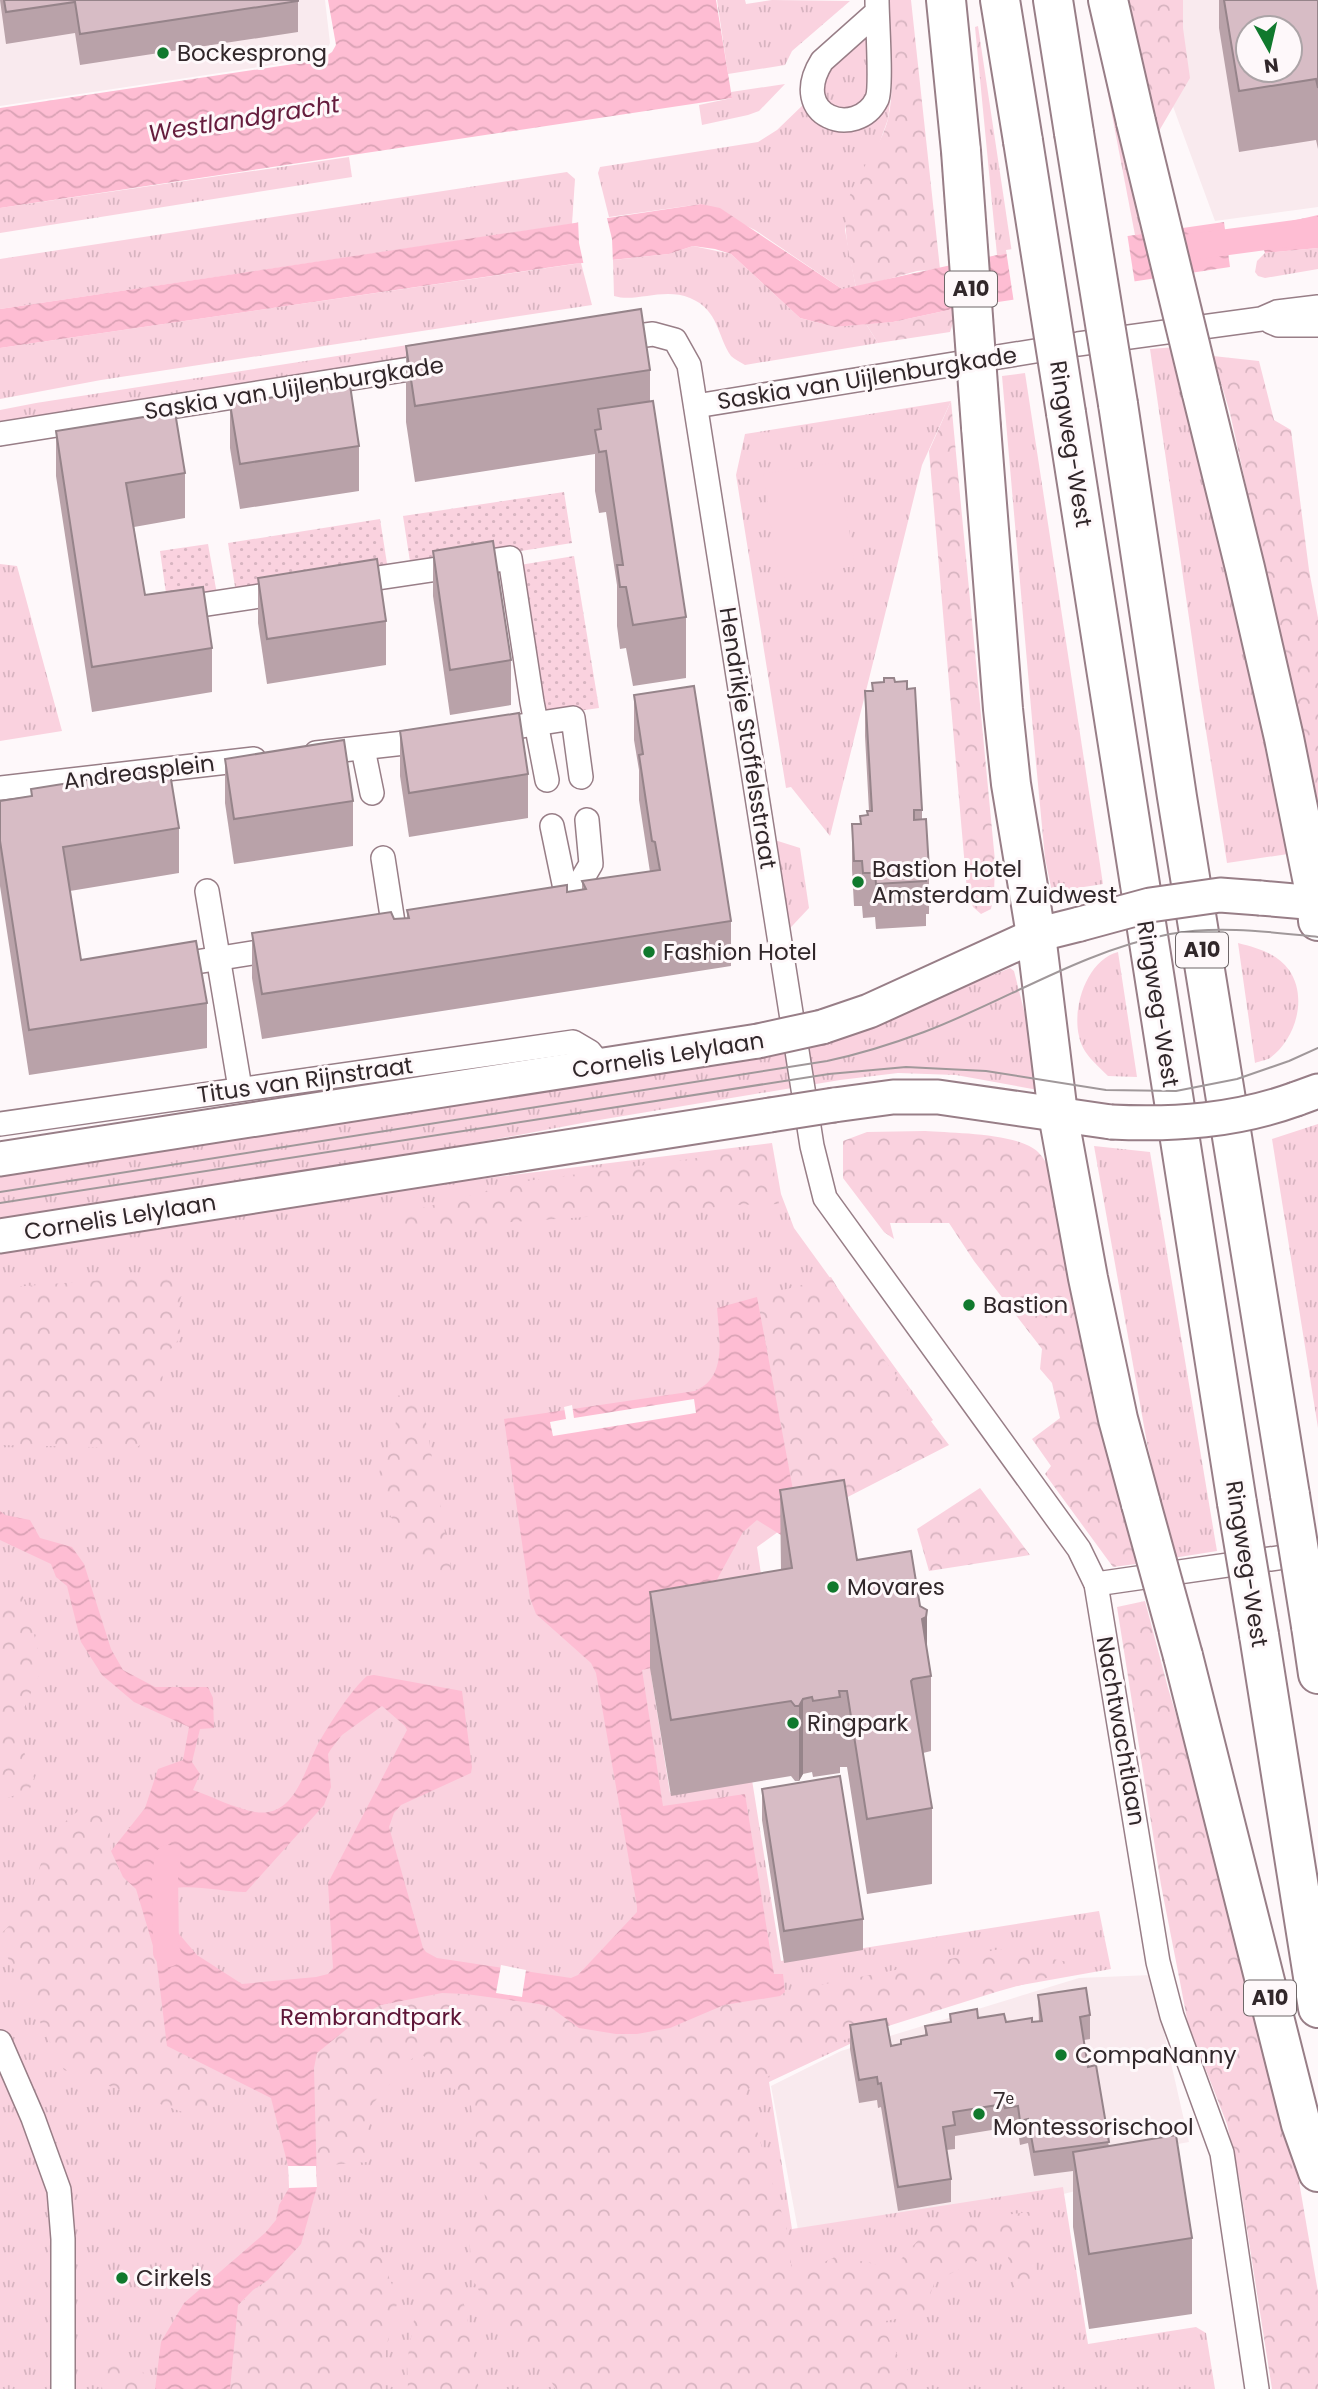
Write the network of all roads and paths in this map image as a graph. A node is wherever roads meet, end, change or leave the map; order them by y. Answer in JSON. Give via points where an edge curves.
{"nodes":[{"id":1,"x":946,"y":0,"type":"edge"},
{"id":2,"x":1000,"y":0,"type":"edge"},
{"id":3,"x":1052,"y":0,"type":"edge"},
{"id":4,"x":1108,"y":0,"type":"edge"},
{"id":5,"x":1318,"y":307,"type":"edge"},
{"id":6,"x":1261,"y":319,"type":"junction"},
{"id":7,"x":1318,"y":326,"type":"edge"},
{"id":8,"x":594,"y":342,"type":"edge"},
{"id":9,"x":462,"y":361,"type":"edge"},
{"id":10,"x":696,"y":406,"type":"junction"},
{"id":11,"x":0,"y":434,"type":"edge"},
{"id":12,"x":332,"y":585,"type":"edge"},
{"id":13,"x":305,"y":589,"type":"edge"},
{"id":14,"x":181,"y":608,"type":"edge"},
{"id":15,"x":537,"y":723,"type":"junction"},
{"id":16,"x":363,"y":749,"type":"junction"},
{"id":17,"x":581,"y":777,"type":"dead end"},
{"id":18,"x":547,"y":780,"type":"dead end"},
{"id":19,"x":0,"y":788,"type":"edge"},
{"id":20,"x":372,"y":793,"type":"dead end"},
{"id":21,"x":587,"y":820,"type":"dead end"},
{"id":22,"x":552,"y":826,"type":"dead end"},
{"id":23,"x":383,"y":858,"type":"dead end"},
{"id":24,"x":207,"y":891,"type":"dead end"},
{"id":25,"x":568,"y":903,"type":"junction"},
{"id":26,"x":528,"y":909,"type":"edge"},
{"id":27,"x":1318,"y":909,"type":"edge"},
{"id":28,"x":421,"y":925,"type":"edge"},
{"id":29,"x":394,"y":929,"type":"junction"},
{"id":30,"x":368,"y":934,"type":"edge"},
{"id":31,"x":1036,"y":935,"type":"junction"},
{"id":32,"x":302,"y":945,"type":"edge"},
{"id":33,"x":218,"y":959,"type":"junction"},
{"id":34,"x":150,"y":969,"type":"edge"},
{"id":35,"x":601,"y":1066,"type":"junction"},
{"id":36,"x":240,"y":1088,"type":"junction"},
{"id":37,"x":1307,"y":1095,"type":"edge"},
{"id":38,"x":1058,"y":1114,"type":"junction"},
{"id":39,"x":0,"y":1124,"type":"edge"},
{"id":40,"x":812,"y":1146,"type":"joint"},
{"id":41,"x":0,"y":1159,"type":"edge"},
{"id":42,"x":0,"y":1236,"type":"edge"},
{"id":43,"x":1318,"y":1552,"type":"edge"},
{"id":44,"x":1097,"y":1584,"type":"junction"},
{"id":45,"x":1318,"y":1674,"type":"edge"},
{"id":46,"x":1318,"y":2008,"type":"edge"},
{"id":47,"x":0,"y":2042,"type":"edge"},
{"id":48,"x":1318,"y":2172,"type":"edge"},
{"id":49,"x":63,"y":2389,"type":"edge"},
{"id":50,"x":1257,"y":2389,"type":"edge"}],
"edges":[{"from":1,"to":31,"type":"highway","number":"A10","bridge":true,"via":[[1003,709]]},
{"from":2,"to":46,"type":"highway","name":"Ringweg-West","number":"A10","bridge":true},
{"from":3,"to":45,"type":"highway","number":"A10","bridge":true},
{"from":4,"to":27,"type":"highway","bridge":true,"via":[[1245,568]]},
{"from":5,"to":6,"type":"street","via":[[1277,312]]},
{"from":6,"to":7,"type":"street","via":[[1278,325]]},
{"from":6,"to":10,"type":"street","name":"Saskia van Uijlenburgkade"},
{"from":8,"to":10,"type":"street","name":"Saskia van Uijlenburgkade","via":[[653,334],[675,340],[689,365]]},
{"from":9,"to":11,"type":"street","name":"Saskia van Uijlenburgkade"},
{"from":10,"to":40,"type":"street","name":"Hendrikje Stoffelsstraat"},
{"from":12,"to":15,"type":"street","via":[[510,558]]},
{"from":13,"to":14,"type":"street"},
{"from":15,"to":16,"type":"street","name":"Andreasplein"},
{"from":15,"to":17,"type":"street","name":"Andreasplein","via":[[573,718]]},
{"from":15,"to":18,"type":"street"},
{"from":16,"to":19,"type":"street","name":"Andreasplein"},
{"from":16,"to":20,"type":"street"},
{"from":21,"to":25,"type":"street","via":[[591,864]]},
{"from":22,"to":25,"type":"street"},
{"from":23,"to":29,"type":"street"},
{"from":24,"to":33,"type":"street"},
{"from":25,"to":26,"type":"street"},
{"from":27,"to":31,"type":"main road","name":"Cornelis Lelylaan","bridge":true,"via":[[1220,895],[1161,903]]},
{"from":28,"to":29,"type":"street"},
{"from":29,"to":30,"type":"street"},
{"from":31,"to":35,"type":"main road","name":"Cornelis Lelylaan","bridge":true,"via":[[869,1012],[822,1027]]},
{"from":31,"to":38,"type":"highway"},
{"from":32,"to":33,"type":"street"},
{"from":33,"to":34,"type":"street"},
{"from":33,"to":36,"type":"street"},
{"from":35,"to":36,"type":"street","name":"Titus van Rijnstraat","via":[[573,1042]]},
{"from":35,"to":41,"type":"main road","name":"Cornelis Lelylaan"},
{"from":36,"to":39,"type":"street","name":"Titus van Rijnstraat"},
{"from":37,"to":38,"type":"main road","name":"Cornelis Lelylaan","bridge":true,"via":[[1248,1114],[1202,1122],[1111,1122]]},
{"from":38,"to":42,"type":"main road","name":"Cornelis Lelylaan","bridge":true,"via":[[938,1097],[893,1097]]},
{"from":38,"to":48,"type":"highway","number":"A10","bridge":true,"via":[[1118,1419],[1301,2124]]},
{"from":40,"to":44,"type":"street","name":"Nachtwachtlaan","via":[[825,1198],[835,1214],[1079,1549]]},
{"from":43,"to":44,"type":"street"},
{"from":44,"to":50,"type":"street","name":"Nachtwachtlaan","via":[[1158,1962],[1172,2016],[1222,2153]]},
{"from":47,"to":49,"type":"street","via":[[59,2190]]}]}
